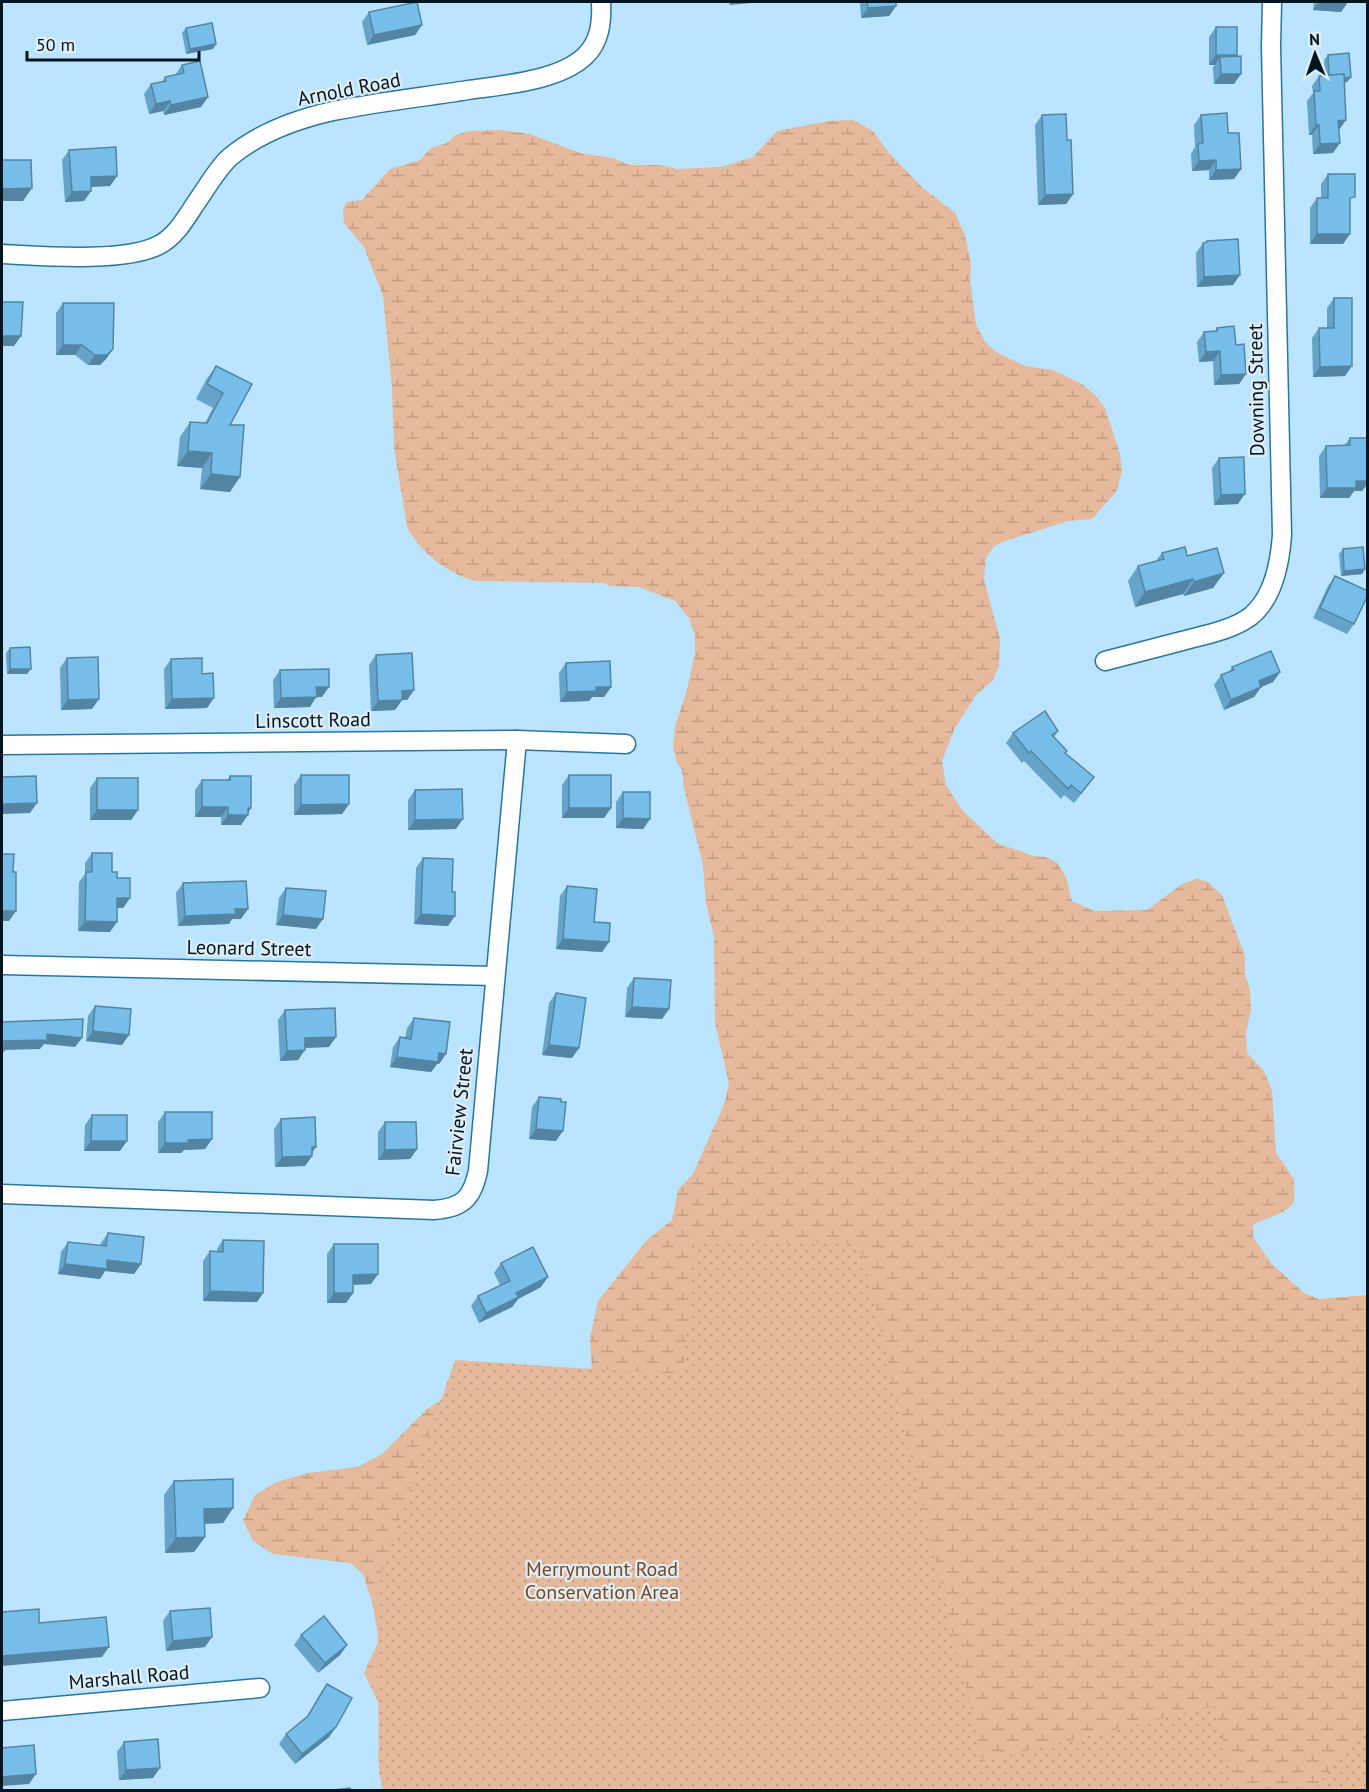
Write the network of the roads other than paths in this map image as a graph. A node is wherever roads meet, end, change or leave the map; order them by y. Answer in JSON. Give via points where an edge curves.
{"nodes":[{"id":1,"x":601,"y":2,"type":"edge"},
{"id":2,"x":1272,"y":2,"type":"edge"},
{"id":3,"x":2,"y":254,"type":"edge"},
{"id":4,"x":1105,"y":661,"type":"dead end"},
{"id":5,"x":517,"y":740,"type":"junction"},
{"id":6,"x":626,"y":744,"type":"dead end"},
{"id":7,"x":2,"y":745,"type":"edge"},
{"id":8,"x":2,"y":964,"type":"edge"},
{"id":9,"x":495,"y":976,"type":"junction"},
{"id":10,"x":2,"y":1194,"type":"edge"},
{"id":11,"x":260,"y":1688,"type":"dead end"},
{"id":12,"x":2,"y":1712,"type":"edge"}],
"edges":[{"from":1,"to":3,"type":"street","name":"Arnold Road","via":[[599,33],[594,45],[570,67],[504,85],[333,111],[277,128],[229,158],[175,233],[159,245],[138,252],[99,256]]},
{"from":2,"to":4,"type":"street","name":"Downing Street","via":[[1281,556],[1265,601],[1251,616],[1205,635]]},
{"from":5,"to":6,"type":"street","name":"Linscott Road"},
{"from":5,"to":7,"type":"street","name":"Linscott Road"},
{"from":5,"to":9,"type":"street","name":"Fairview Street"},
{"from":8,"to":9,"type":"street","name":"Leonard Street"},
{"from":9,"to":10,"type":"street","name":"Fairview Street","via":[[478,1171],[466,1200],[450,1209]]},
{"from":11,"to":12,"type":"street","name":"Marshall Road"}]}
